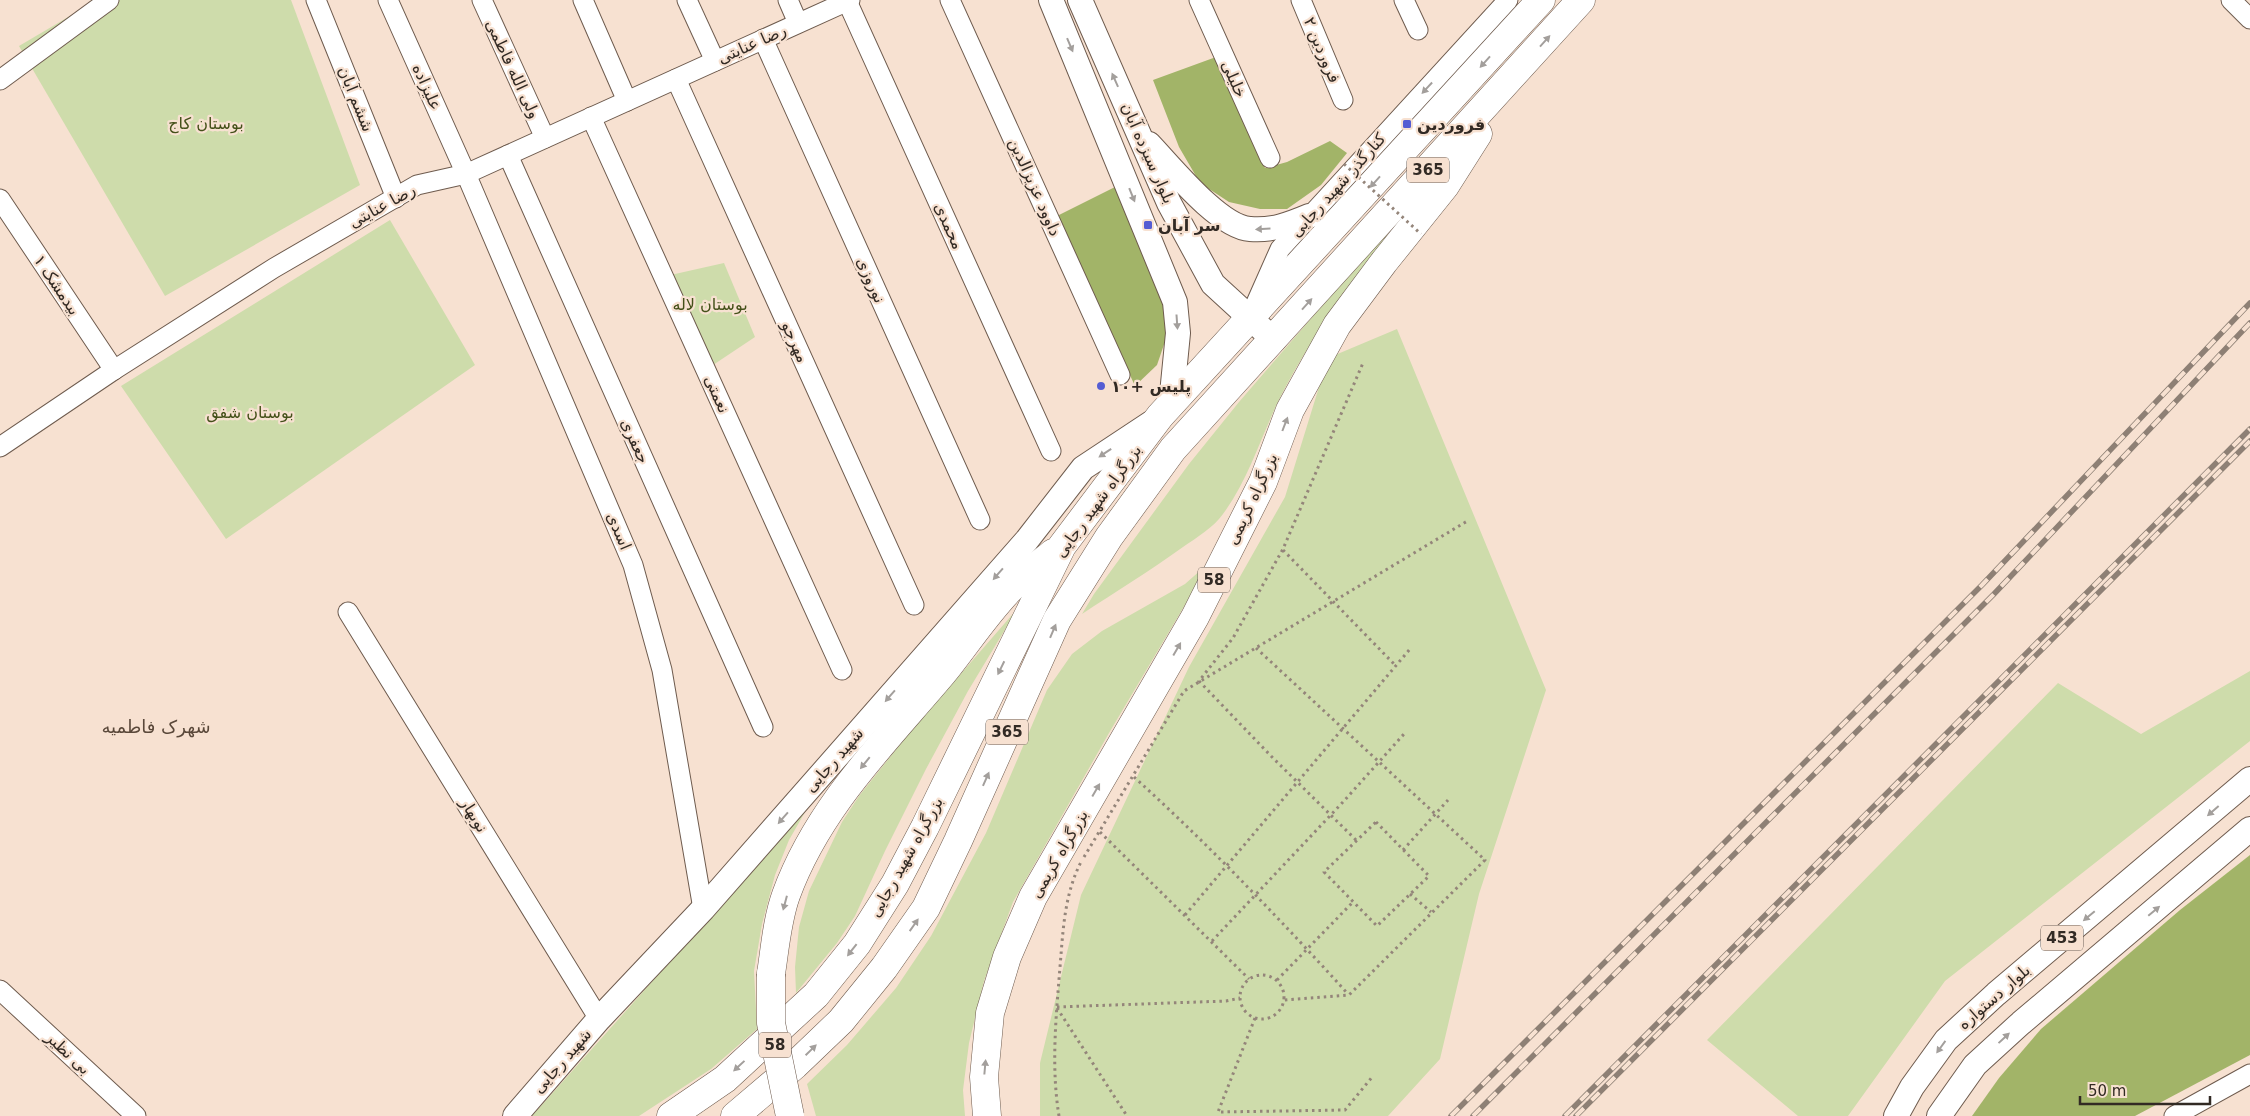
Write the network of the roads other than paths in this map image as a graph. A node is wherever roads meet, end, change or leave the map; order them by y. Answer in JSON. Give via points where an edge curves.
{"nodes":[{"id":1,"x":109,"y":0,"type":"edge"},
{"id":2,"x":316,"y":0,"type":"edge"},
{"id":3,"x":388,"y":0,"type":"edge"},
{"id":4,"x":482,"y":0,"type":"edge"},
{"id":5,"x":583,"y":0,"type":"edge"},
{"id":6,"x":687,"y":0,"type":"edge"},
{"id":7,"x":788,"y":0,"type":"edge"},
{"id":8,"x":950,"y":0,"type":"edge"},
{"id":9,"x":1051,"y":0,"type":"edge"},
{"id":10,"x":1080,"y":0,"type":"edge"},
{"id":11,"x":1199,"y":0,"type":"edge"},
{"id":12,"x":1301,"y":0,"type":"edge"},
{"id":13,"x":1404,"y":0,"type":"edge"},
{"id":14,"x":1508,"y":0,"type":"edge"},
{"id":15,"x":1541,"y":0,"type":"edge"},
{"id":16,"x":2231,"y":0,"type":"edge"},
{"id":17,"x":848,"y":1,"type":"edge"},
{"id":18,"x":1580,"y":3,"type":"edge"},
{"id":19,"x":2250,"y":19,"type":"edge"},
{"id":20,"x":798,"y":23,"type":"junction"},
{"id":21,"x":1418,"y":30,"type":"dead end"},
{"id":22,"x":762,"y":40,"type":"junction"},
{"id":23,"x":714,"y":61,"type":"junction"},
{"id":24,"x":1516,"y":74,"type":"junction"},
{"id":25,"x":1,"y":78,"type":"edge"},
{"id":26,"x":676,"y":79,"type":"junction"},
{"id":27,"x":1343,"y":100,"type":"dead end"},
{"id":28,"x":627,"y":101,"type":"junction"},
{"id":29,"x":591,"y":117,"type":"junction"},
{"id":30,"x":1138,"y":131,"type":"junction"},
{"id":31,"x":545,"y":138,"type":"junction"},
{"id":32,"x":508,"y":155,"type":"junction"},
{"id":33,"x":1270,"y":158,"type":"dead end"},
{"id":34,"x":466,"y":174,"type":"junction"},
{"id":35,"x":396,"y":198,"type":"junction"},
{"id":36,"x":0,"y":199,"type":"edge"},
{"id":37,"x":1310,"y":216,"type":"junction"},
{"id":38,"x":1197,"y":254,"type":"junction"},
{"id":39,"x":1165,"y":275,"type":"junction"},
{"id":40,"x":1250,"y":318,"type":"junction"},
{"id":41,"x":1274,"y":340,"type":"junction"},
{"id":42,"x":114,"y":370,"type":"junction"},
{"id":43,"x":1120,"y":375,"type":"dead end"},
{"id":44,"x":1166,"y":410,"type":"junction"},
{"id":45,"x":0,"y":447,"type":"edge"},
{"id":46,"x":1051,"y":451,"type":"dead end"},
{"id":47,"x":980,"y":520,"type":"dead end"},
{"id":48,"x":1062,"y":546,"type":"junction"},
{"id":49,"x":914,"y":605,"type":"dead end"},
{"id":50,"x":348,"y":612,"type":"dead end"},
{"id":51,"x":842,"y":670,"type":"dead end"},
{"id":52,"x":763,"y":727,"type":"dead end"},
{"id":53,"x":2250,"y":780,"type":"edge"},
{"id":54,"x":2250,"y":829,"type":"edge"},
{"id":55,"x":703,"y":909,"type":"junction"},
{"id":56,"x":0,"y":990,"type":"edge"},
{"id":57,"x":599,"y":1019,"type":"junction"},
{"id":58,"x":2250,"y":1074,"type":"edge"},
{"id":59,"x":2185,"y":1113,"type":"edge"},
{"id":60,"x":136,"y":1116,"type":"edge"},
{"id":61,"x":515,"y":1116,"type":"edge"},
{"id":62,"x":671,"y":1116,"type":"edge"},
{"id":63,"x":735,"y":1116,"type":"edge"},
{"id":64,"x":790,"y":1116,"type":"edge"},
{"id":65,"x":987,"y":1116,"type":"edge"},
{"id":66,"x":1896,"y":1116,"type":"edge"},
{"id":67,"x":1940,"y":1116,"type":"edge"}],
"edges":[{"from":1,"to":25,"type":"street"},
{"from":2,"to":35,"type":"street","name":"ششم آبان"},
{"from":3,"to":34,"type":"street","name":"علیزاده"},
{"from":4,"to":31,"type":"street","name":"ولی الله فاطمی"},
{"from":5,"to":28,"type":"street"},
{"from":6,"to":23,"type":"street"},
{"from":7,"to":20,"type":"street"},
{"from":8,"to":43,"type":"street","name":"داوود عزیزالدین"},
{"from":9,"to":39,"type":"main road","name":"بلوار سیزده آبان","one_way":true},
{"from":30,"to":10,"type":"main road","name":"بلوار سیزده آبان","one_way":true},
{"from":11,"to":33,"type":"street","name":"خلیلی"},
{"from":12,"to":27,"type":"street","name":"فروردین ۲"},
{"from":13,"to":21,"type":"street"},
{"from":14,"to":37,"type":"street","name":"کنارگذر شهید رجایی","one_way":true},
{"from":15,"to":40,"type":"highway","name":"بزرگراه شهید رجایی","number":"365","one_way":true},
{"from":16,"to":19,"type":"street"},
{"from":17,"to":20,"type":"street","name":"رضا عنایتی"},
{"from":17,"to":46,"type":"street","name":"محمدی"},
{"from":24,"to":18,"type":"highway","name":"بزرگراه شهید رجایی","number":"365","one_way":true},
{"from":20,"to":22,"type":"street","name":"رضا عنایتی"},
{"from":22,"to":23,"type":"street","name":"رضا عنایتی"},
{"from":22,"to":47,"type":"street","name":"نوروزی"},
{"from":23,"to":26,"type":"street","name":"رضا عنایتی"},
{"from":41,"to":24,"type":"highway","name":"بزرگراه شهید رجایی","number":"365","one_way":true},
{"from":65,"to":24,"type":"highway","name":"بزرگراه کریمی","number":"58","one_way":true,"via":[[984,1077],[990,1013],[1007,957],[1033,897],[1091,823],[1263,482],[1290,410],[1337,325],[1445,186]]},
{"from":26,"to":28,"type":"street","name":"رضا عنایتی"},
{"from":26,"to":49,"type":"street","name":"مهرجو"},
{"from":28,"to":29,"type":"street","name":"رضا عنایتی"},
{"from":29,"to":31,"type":"street","name":"رضا عنایتی"},
{"from":29,"to":51,"type":"street","name":"نعمتی"},
{"from":37,"to":30,"type":"main road","one_way":true,"via":[[1278,228],[1248,229],[1224,219]]},
{"from":30,"to":38,"type":"main road","name":"بلوار سیزده آبان","via":[[1169,203]]},
{"from":31,"to":32,"type":"street","name":"رضا عنایتی"},
{"from":32,"to":34,"type":"street","name":"رضا عنایتی"},
{"from":32,"to":52,"type":"street","name":"جعفری"},
{"from":34,"to":35,"type":"street","name":"رضا عنایتی","via":[[417,185]]},
{"from":34,"to":55,"type":"street","name":"اسدی","via":[[633,565],[662,670]]},
{"from":35,"to":42,"type":"street","name":"رضا عنایتی","via":[[274,268]]},
{"from":36,"to":42,"type":"street","name":"بیدمشک ۱"},
{"from":37,"to":40,"type":"street","name":"کنارگذر شهید رجایی","via":[[1280,249]]},
{"from":38,"to":39,"type":"main road","via":[[1196,275],[1187,283],[1179,284]]},
{"from":38,"to":40,"type":"main road","name":"بلوار سیزده آبان","via":[[1213,284]]},
{"from":39,"to":44,"type":"main road","name":"بلوار سیزده آبان","one_way":true,"via":[[1175,302],[1178,333]]},
{"from":40,"to":41,"type":"main road","name":"بلوار سیزده آبان"},
{"from":40,"to":44,"type":"highway","name":"بزرگراه شهید رجایی","number":"365"},
{"from":63,"to":41,"type":"highway","name":"بزرگراه شهید رجایی","number":"365","one_way":true,"via":[[841,1021],[884,968],[926,908],[1057,620],[1109,538],[1173,449]]},
{"from":42,"to":45,"type":"street","name":"رضا عنایتی"},
{"from":44,"to":48,"type":"highway","name":"بزرگراه شهید رجایی","number":"365"},
{"from":44,"to":55,"type":"main road","name":"شهید رجایی","one_way":true,"via":[[1083,468],[1027,540]]},
{"from":48,"to":62,"type":"highway","name":"بزرگراه شهید رجایی","number":"365","one_way":true,"via":[[925,827],[895,884],[856,944],[816,995],[772,1036],[725,1079]]},
{"from":48,"to":64,"type":"highway","number":"58","one_way":true,"bridge":true,"via":[[1012,588],[866,762],[826,814],[801,858],[786,897],[771,974],[771,1023]]},
{"from":50,"to":57,"type":"street","name":"نوبهار"},
{"from":53,"to":66,"type":"main road","name":"بلوار دستواره","number":"453","one_way":true,"via":[[1946,1040],[1912,1087]]},
{"from":67,"to":54,"type":"main road","number":"453","one_way":true,"via":[[1981,1059]]},
{"from":55,"to":57,"type":"main road","name":"شهید رجایی"},
{"from":56,"to":60,"type":"street","name":"بی نظیر"},
{"from":57,"to":61,"type":"main road","name":"شهید رجایی"},
{"from":58,"to":59,"type":"street"}]}
